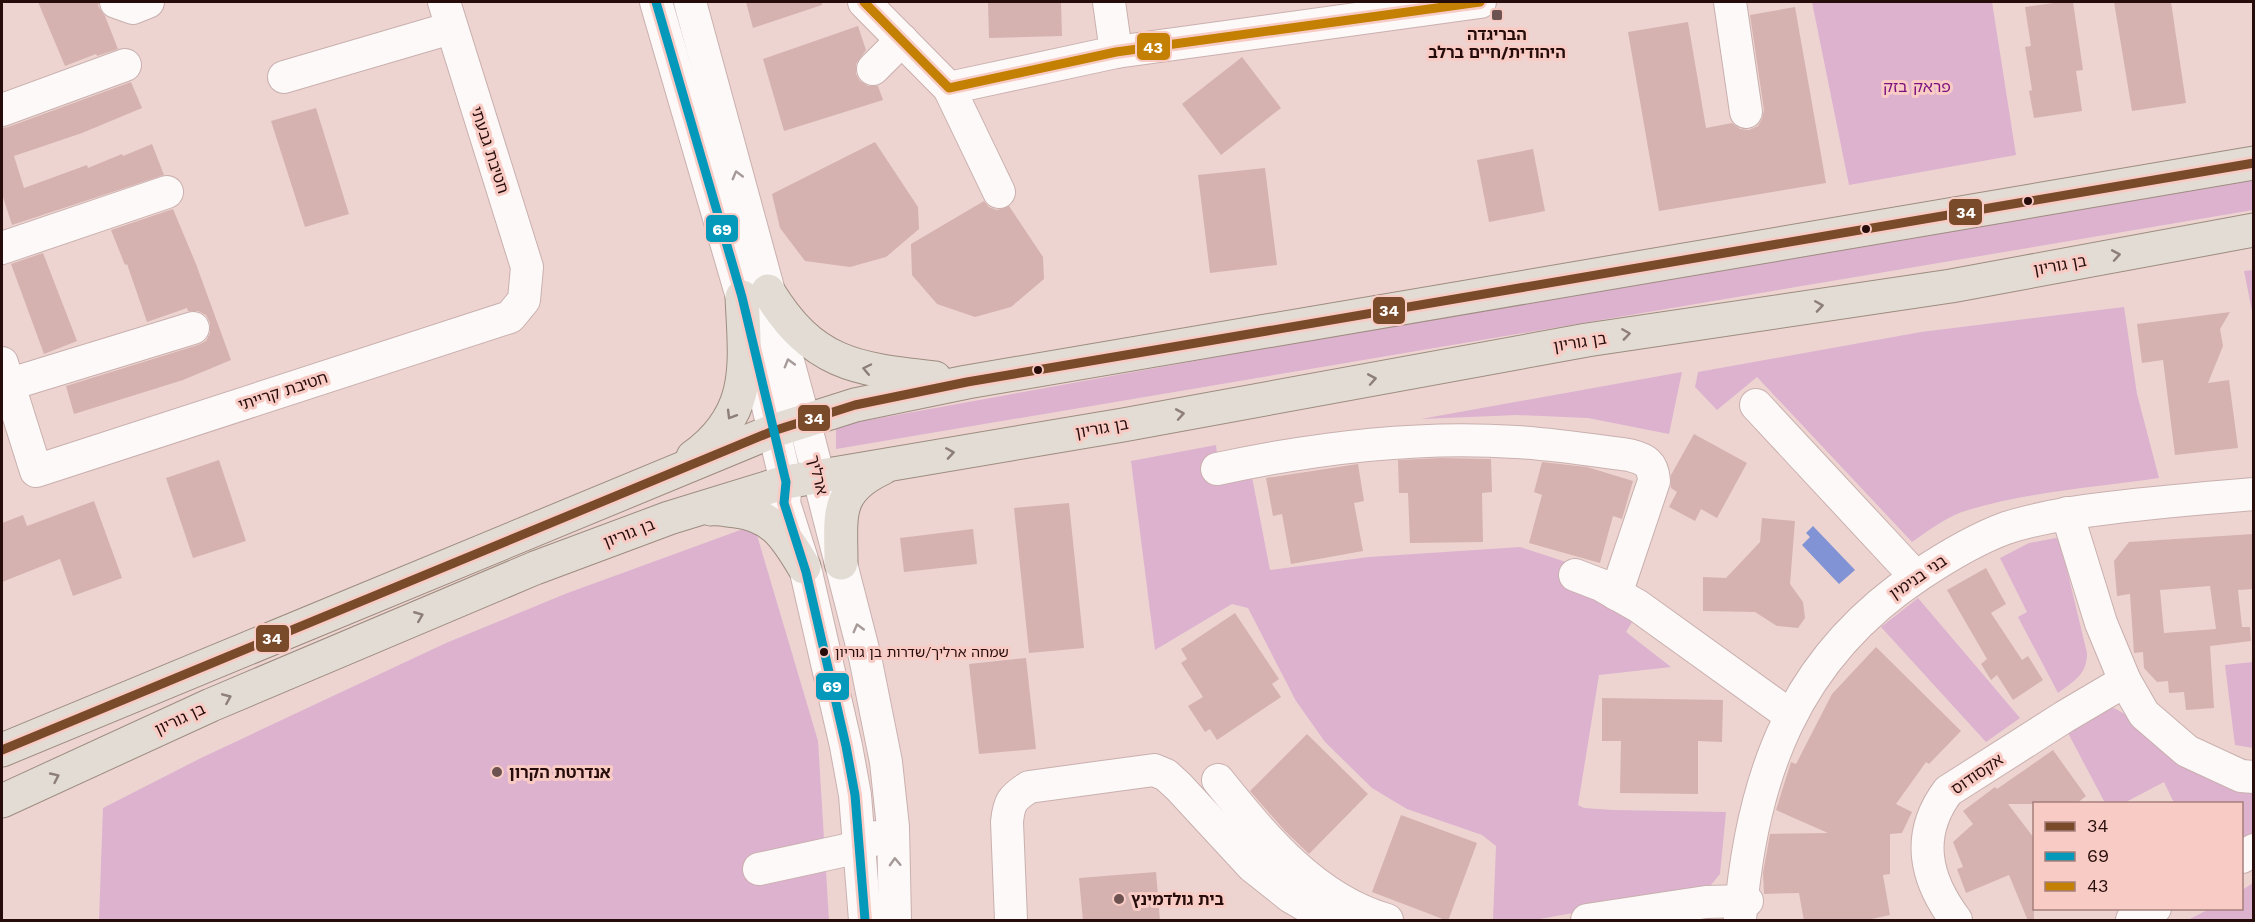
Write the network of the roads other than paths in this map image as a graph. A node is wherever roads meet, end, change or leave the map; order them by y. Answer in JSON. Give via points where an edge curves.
{"nodes":[{"id":1,"x":116,"y":2,"type":"edge"},
{"id":2,"x":148,"y":2,"type":"edge"},
{"id":3,"x":656,"y":2,"type":"edge"},
{"id":4,"x":690,"y":2,"type":"edge"},
{"id":5,"x":864,"y":2,"type":"edge"},
{"id":6,"x":1109,"y":2,"type":"edge"},
{"id":7,"x":1480,"y":2,"type":"edge"},
{"id":8,"x":1730,"y":2,"type":"edge"},
{"id":9,"x":447,"y":15,"type":"edge"},
{"id":10,"x":902,"y":40,"type":"junction"},
{"id":11,"x":1116,"y":52,"type":"junction"},
{"id":12,"x":125,"y":66,"type":"dead end"},
{"id":13,"x":873,"y":69,"type":"dead end"},
{"id":14,"x":284,"y":77,"type":"dead end"},
{"id":15,"x":949,"y":88,"type":"junction"},
{"id":16,"x":2,"y":110,"type":"edge"},
{"id":17,"x":1746,"y":112,"type":"dead end"},
{"id":18,"x":2253,"y":163,"type":"edge"},
{"id":19,"x":166,"y":192,"type":"dead end"},
{"id":20,"x":999,"y":192,"type":"dead end"},
{"id":21,"x":2253,"y":230,"type":"edge"},
{"id":22,"x":2,"y":248,"type":"edge"},
{"id":23,"x":755,"y":294,"type":"junction"},
{"id":24,"x":524,"y":300,"type":"joint"},
{"id":25,"x":193,"y":328,"type":"dead end"},
{"id":26,"x":4,"y":374,"type":"edge"},
{"id":27,"x":967,"y":382,"type":"junction"},
{"id":28,"x":1755,"y":405,"type":"dead end"},
{"id":29,"x":804,"y":420,"type":"junction"},
{"id":30,"x":773,"y":431,"type":"junction"},
{"id":31,"x":892,"y":463,"type":"junction"},
{"id":32,"x":1217,"y":469,"type":"dead end"},
{"id":33,"x":670,"y":474,"type":"junction"},
{"id":34,"x":818,"y":476,"type":"junction"},
{"id":35,"x":786,"y":482,"type":"junction"},
{"id":36,"x":2253,"y":494,"type":"edge"},
{"id":37,"x":692,"y":511,"type":"junction"},
{"id":38,"x":2067,"y":513,"type":"junction"},
{"id":39,"x":841,"y":563,"type":"junction"},
{"id":40,"x":804,"y":567,"type":"junction"},
{"id":41,"x":1575,"y":575,"type":"dead end"},
{"id":42,"x":1916,"y":578,"type":"junction"},
{"id":43,"x":1616,"y":594,"type":"junction"},
{"id":44,"x":2124,"y":681,"type":"junction"},
{"id":45,"x":1791,"y":716,"type":"junction"},
{"id":46,"x":2,"y":750,"type":"edge"},
{"id":47,"x":2253,"y":777,"type":"edge"},
{"id":48,"x":1218,"y":780,"type":"dead end"},
{"id":49,"x":2,"y":801,"type":"edge"},
{"id":50,"x":893,"y":827,"type":"junction"},
{"id":51,"x":860,"y":847,"type":"junction"},
{"id":52,"x":759,"y":869,"type":"dead end"},
{"id":53,"x":2153,"y":910,"type":"edge"},
{"id":54,"x":1745,"y":911,"type":"edge"},
{"id":55,"x":865,"y":921,"type":"edge"},
{"id":56,"x":896,"y":921,"type":"edge"},
{"id":57,"x":1011,"y":921,"type":"edge"},
{"id":58,"x":1331,"y":921,"type":"edge"},
{"id":59,"x":1387,"y":921,"type":"edge"},
{"id":60,"x":1587,"y":921,"type":"edge"},
{"id":61,"x":1956,"y":921,"type":"edge"},
{"id":62,"x":2132,"y":921,"type":"edge"}],
"edges":[{"from":1,"to":2,"type":"street","via":[[133,8]]},
{"from":3,"to":23,"type":"street","name":"ארליך"},
{"from":23,"to":4,"type":"street","name":"ארליך","one_way":true},
{"from":5,"to":10,"type":"street"},
{"from":6,"to":11,"type":"street"},
{"from":7,"to":11,"type":"street"},
{"from":8,"to":17,"type":"street"},
{"from":9,"to":14,"type":"street"},
{"from":9,"to":24,"type":"street","name":"חטיבת גבעתי","via":[[527,267]]},
{"from":10,"to":13,"type":"street"},
{"from":10,"to":15,"type":"street"},
{"from":11,"to":15,"type":"street"},
{"from":12,"to":16,"type":"street"},
{"from":15,"to":20,"type":"street"},
{"from":18,"to":27,"type":"main road"},
{"from":19,"to":22,"type":"street"},
{"from":31,"to":21,"type":"main road","name":"בן גוריון","one_way":true,"via":[[1587,340],[1951,286]]},
{"from":27,"to":23,"type":"main road","one_way":true,"via":[[849,365],[804,337]]},
{"from":29,"to":23,"type":"street","name":"ארליך","one_way":true},
{"from":23,"to":30,"type":"street","name":"ארליך"},
{"from":23,"to":33,"type":"main road","one_way":true,"via":[[737,405],[713,440]]},
{"from":24,"to":26,"type":"street","name":"חטיבת קרייתי","via":[[510,317],[36,471]]},
{"from":25,"to":26,"type":"street"},
{"from":27,"to":29,"type":"main road","via":[[882,398]]},
{"from":28,"to":42,"type":"street"},
{"from":29,"to":30,"type":"main road"},
{"from":29,"to":34,"type":"street","name":"ארליך"},
{"from":30,"to":33,"type":"main road"},
{"from":30,"to":35,"type":"street","name":"ארליך"},
{"from":31,"to":34,"type":"main road","name":"בן גוריון"},
{"from":31,"to":39,"type":"main road","via":[[864,478],[847,494],[841,524]]},
{"from":32,"to":43,"type":"street","via":[[1330,448],[1459,440],[1517,442],[1642,458],[1654,471],[1652,490]]},
{"from":33,"to":46,"type":"main road"},
{"from":34,"to":35,"type":"main road","name":"בן גוריון"},
{"from":34,"to":39,"type":"street","name":"ארליך"},
{"from":35,"to":37,"type":"main road","name":"בן גוריון"},
{"from":35,"to":40,"type":"street","name":"ארליך","via":[[784,503]]},
{"from":36,"to":38,"type":"street","name":"בני בנימין"},
{"from":37,"to":40,"type":"main road","via":[[716,508],[765,519],[778,529]]},
{"from":49,"to":37,"type":"main road","name":"בן גוריון","one_way":true,"via":[[339,649],[535,568]]},
{"from":38,"to":42,"type":"street","name":"בני בנימין","via":[[2006,528]]},
{"from":38,"to":44,"type":"street","via":[[2101,623]]},
{"from":50,"to":39,"type":"street","name":"ארליך","one_way":true,"via":[[879,717]]},
{"from":40,"to":51,"type":"street","name":"ארליך","via":[[840,717]]},
{"from":41,"to":43,"type":"street"},
{"from":42,"to":45,"type":"street","name":"בני בנימין","via":[[1871,610],[1836,646]]},
{"from":43,"to":45,"type":"street"},
{"from":44,"to":47,"type":"street","via":[[2144,714],[2187,751],[2241,776]]},
{"from":44,"to":61,"type":"street","name":"אקסודוס","via":[[1948,791],[1936,808],[1928,832],[1928,852],[1934,883]]},
{"from":45,"to":54,"type":"street","name":"בני בנימין","via":[[1760,796],[1746,869]]},
{"from":48,"to":59,"type":"street","via":[[1269,843],[1320,887],[1366,914]]},
{"from":50,"to":51,"type":"street"},
{"from":56,"to":50,"type":"street","name":"ארליך","one_way":true},
{"from":51,"to":52,"type":"street"},
{"from":51,"to":55,"type":"street","name":"ארליך"},
{"from":53,"to":62,"type":"street"},
{"from":54,"to":60,"type":"street","via":[[1706,902]]},
{"from":57,"to":58,"type":"street","via":[[1007,822],[1009,806],[1017,795],[1029,788],[1154,770],[1179,786],[1252,866],[1291,897]]}]}
